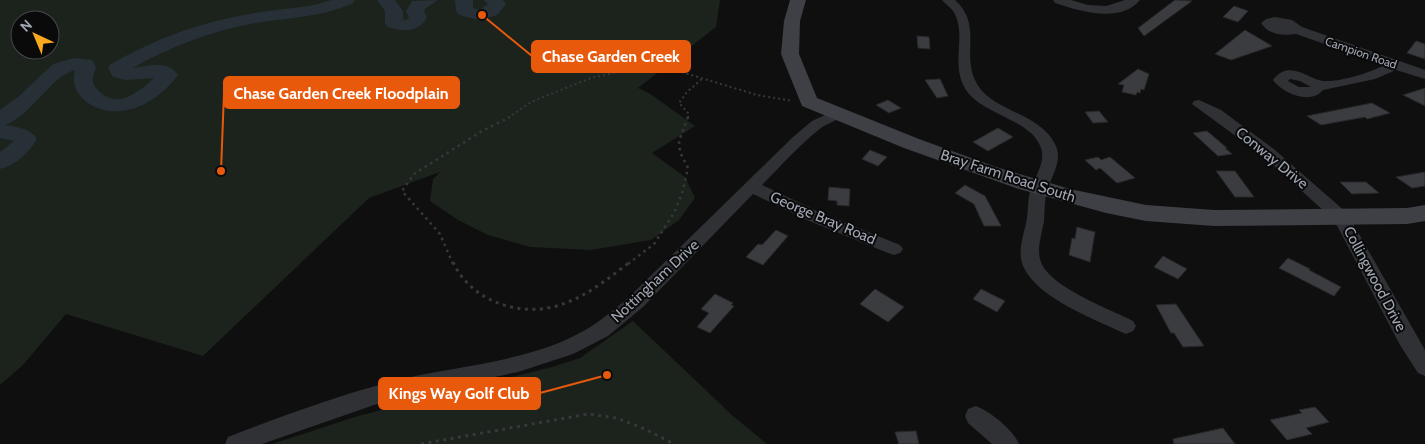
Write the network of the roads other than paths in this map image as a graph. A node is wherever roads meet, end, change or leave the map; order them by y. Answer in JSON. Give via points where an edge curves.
{"nodes":[{"id":1,"x":798,"y":0,"type":"edge"},
{"id":2,"x":948,"y":0,"type":"edge"},
{"id":3,"x":1059,"y":0,"type":"edge"},
{"id":4,"x":1134,"y":0,"type":"edge"},
{"id":5,"x":1297,"y":30,"type":"dead end"},
{"id":6,"x":1395,"y":64,"type":"junction"},
{"id":7,"x":1425,"y":75,"type":"edge"},
{"id":8,"x":1319,"y":86,"type":"dead end"},
{"id":9,"x":1199,"y":104,"type":"dead end"},
{"id":10,"x":836,"y":114,"type":"junction"},
{"id":11,"x":752,"y":187,"type":"junction"},
{"id":12,"x":1039,"y":189,"type":"junction"},
{"id":13,"x":1425,"y":214,"type":"edge"},
{"id":14,"x":1341,"y":216,"type":"junction"},
{"id":15,"x":894,"y":248,"type":"dead end"},
{"id":16,"x":1126,"y":326,"type":"dead end"},
{"id":17,"x":1425,"y":367,"type":"edge"},
{"id":18,"x":976,"y":416,"type":"dead end"},
{"id":19,"x":236,"y":444,"type":"edge"},
{"id":20,"x":1008,"y":444,"type":"edge"}],
"edges":[{"from":1,"to":10,"type":"street","name":"Bray Farm Road South","via":[[792,21],[790,54],[809,102]]},
{"from":2,"to":12,"type":"street","via":[[960,12],[966,74],[972,88],[993,105],[1033,128],[1047,145],[1050,167]]},
{"from":3,"to":4,"type":"street","via":[[1098,11],[1116,9]]},
{"from":5,"to":6,"type":"street","name":"Campion Road"},
{"from":6,"to":7,"type":"street","name":"Campion Road"},
{"from":6,"to":8,"type":"street","via":[[1365,77]]},
{"from":9,"to":14,"type":"street","name":"Conway Drive","via":[[1269,153]]},
{"from":10,"to":11,"type":"street","name":"Nottingham Drive","via":[[798,140]]},
{"from":10,"to":12,"type":"street","name":"Bray Farm Road South"},
{"from":11,"to":15,"type":"street","name":"George Bray Road","via":[[813,216]]},
{"from":11,"to":19,"type":"street","name":"Nottingham Drive","via":[[636,302],[589,338],[540,358],[394,390],[331,408]]},
{"from":12,"to":14,"type":"street","name":"Bray Farm Road South","via":[[1077,200],[1194,218]]},
{"from":12,"to":16,"type":"street","via":[[1030,249],[1036,274],[1050,287]]},
{"from":13,"to":14,"type":"street","name":"Bray Farm Road South"},
{"from":14,"to":17,"type":"street","name":"Collingwood Drive"},
{"from":18,"to":20,"type":"street"}]}
